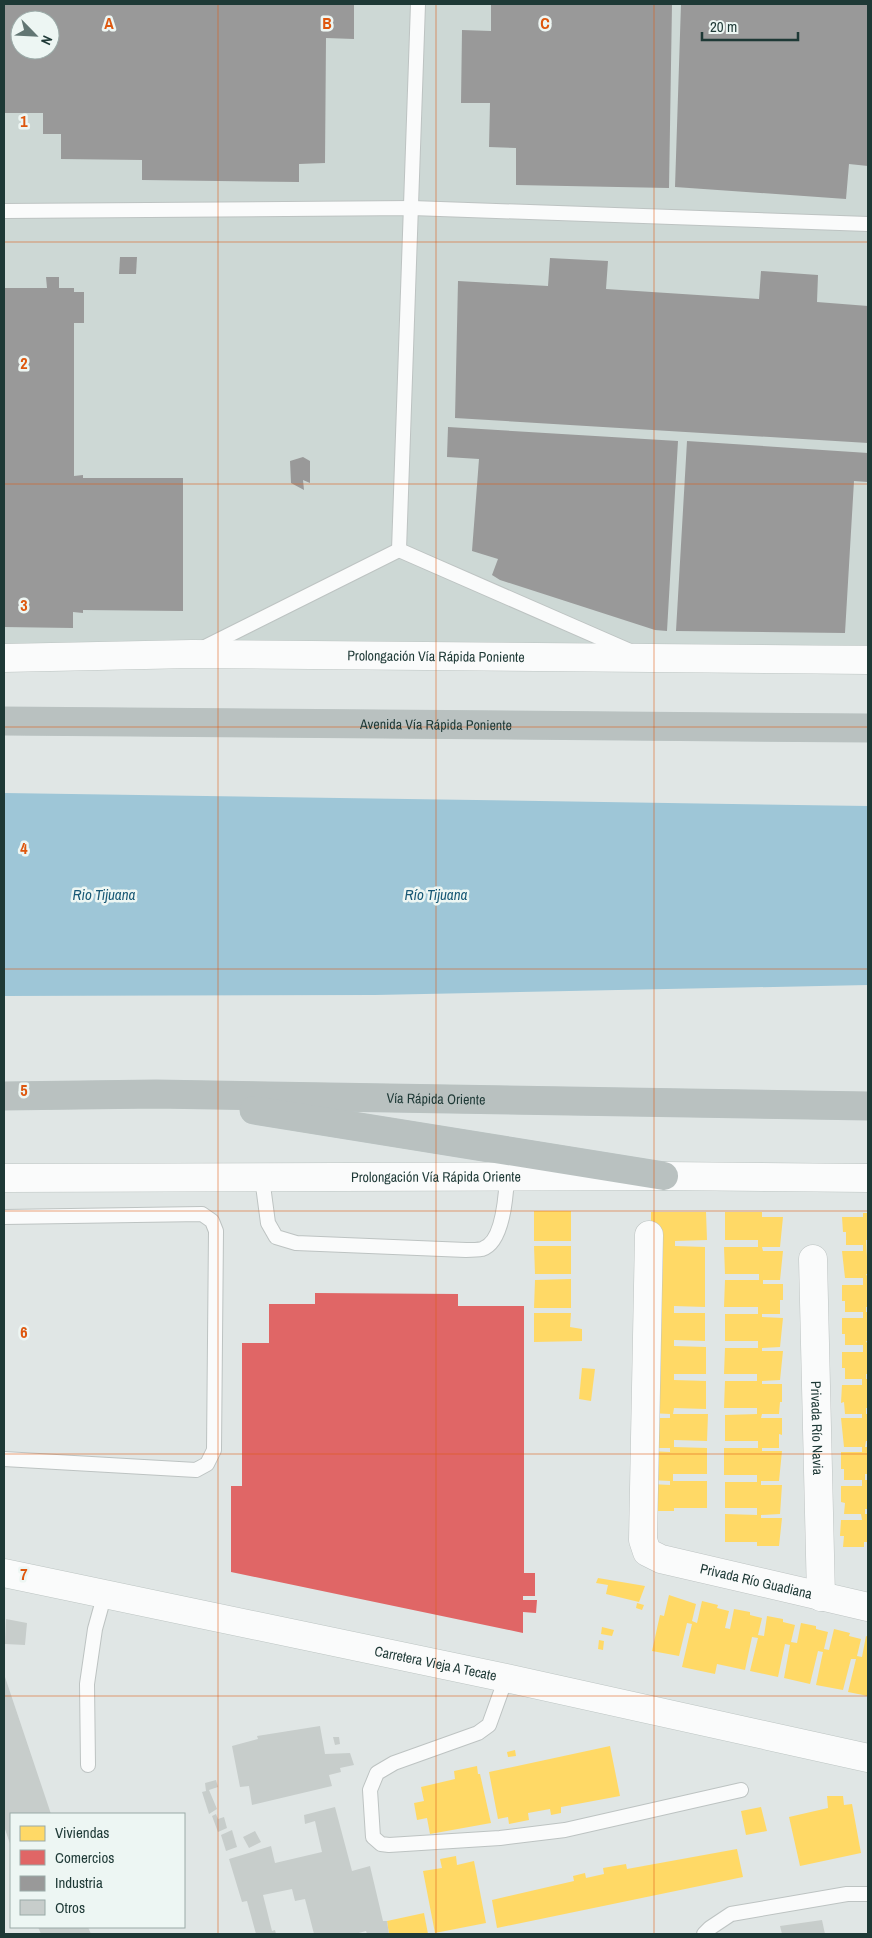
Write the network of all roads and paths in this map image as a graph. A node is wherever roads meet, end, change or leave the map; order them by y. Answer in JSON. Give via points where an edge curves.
{"nodes":[{"id":1,"x":418,"y":4,"type":"edge"},
{"id":2,"x":412,"y":208,"type":"junction"},
{"id":3,"x":4,"y":211,"type":"edge"},
{"id":4,"x":868,"y":224,"type":"edge"},
{"id":5,"x":399,"y":550,"type":"junction"},
{"id":6,"x":192,"y":654,"type":"junction"},
{"id":7,"x":4,"y":658,"type":"edge"},
{"id":8,"x":648,"y":659,"type":"junction"},
{"id":9,"x":868,"y":660,"type":"edge"},
{"id":10,"x":4,"y":721,"type":"edge"},
{"id":11,"x":868,"y":728,"type":"edge"},
{"id":12,"x":156,"y":1094,"type":"junction"},
{"id":13,"x":4,"y":1096,"type":"edge"},
{"id":14,"x":868,"y":1106,"type":"edge"},
{"id":15,"x":664,"y":1176,"type":"junction"},
{"id":16,"x":507,"y":1177,"type":"junction"},
{"id":17,"x":4,"y":1178,"type":"edge"},
{"id":18,"x":262,"y":1178,"type":"junction"},
{"id":19,"x":868,"y":1178,"type":"edge"},
{"id":20,"x":4,"y":1217,"type":"edge"},
{"id":21,"x":649,"y":1235,"type":"dead end"},
{"id":22,"x":813,"y":1259,"type":"dead end"},
{"id":23,"x":4,"y":1459,"type":"edge"},
{"id":24,"x":4,"y":1573,"type":"edge"},
{"id":25,"x":105,"y":1593,"type":"junction"},
{"id":26,"x":821,"y":1597,"type":"junction"},
{"id":27,"x":868,"y":1607,"type":"edge"},
{"id":28,"x":506,"y":1678,"type":"junction"},
{"id":29,"x":868,"y":1758,"type":"edge"},
{"id":30,"x":88,"y":1765,"type":"dead end"},
{"id":31,"x":741,"y":1790,"type":"dead end"},
{"id":32,"x":868,"y":1894,"type":"edge"},
{"id":33,"x":704,"y":1934,"type":"edge"}],
"edges":[{"from":1,"to":2,"type":"lane"},
{"from":2,"to":3,"type":"lane"},
{"from":2,"to":4,"type":"lane"},
{"from":2,"to":5,"type":"lane"},
{"from":5,"to":6,"type":"lane"},
{"from":5,"to":8,"type":"lane"},
{"from":6,"to":7,"type":"street","name":"Prolongación Vía Rápida Poniente"},
{"from":6,"to":8,"type":"street","name":"Prolongación Vía Rápida Poniente"},
{"from":8,"to":9,"type":"street","name":"Prolongación Vía Rápida Poniente"},
{"from":10,"to":11,"type":"highway","name":"Avenida Vía Rápida Poniente"},
{"from":12,"to":13,"type":"highway","name":"Vía Rápida Oriente"},
{"from":12,"to":14,"type":"highway","name":"Vía Rápida Oriente"},
{"from":12,"to":15,"type":"highway"},
{"from":15,"to":16,"type":"street","name":"Prolongación Vía Rápida Oriente"},
{"from":15,"to":19,"type":"street","name":"Prolongación Vía Rápida Oriente"},
{"from":16,"to":18,"type":"street","name":"Prolongación Vía Rápida Oriente"},
{"from":16,"to":18,"type":"lane","via":[[506,1198],[496,1237],[484,1249],[466,1250],[296,1243],[276,1237],[268,1223]]},
{"from":17,"to":18,"type":"street","name":"Prolongación Vía Rápida Oriente"},
{"from":20,"to":23,"type":"lane","via":[[202,1214],[212,1221],[216,1231],[214,1450],[207,1464],[196,1470]]},
{"from":21,"to":26,"type":"street","name":"Privada Río Guadiana","via":[[644,1540],[647,1552],[661,1559]]},
{"from":22,"to":26,"type":"street","name":"Privada Río Navia"},
{"from":24,"to":25,"type":"street","name":"Carretera Vieja A Tecate"},
{"from":25,"to":28,"type":"street","name":"Carretera Vieja A Tecate"},
{"from":25,"to":30,"type":"lane","via":[[95,1629],[87,1684]]},
{"from":26,"to":27,"type":"street","name":"Privada Río Guadiana"},
{"from":28,"to":29,"type":"street","name":"Carretera Vieja A Tecate"},
{"from":28,"to":31,"type":"lane","via":[[489,1724],[478,1733],[394,1763],[377,1773],[370,1790],[373,1837],[381,1844],[500,1838],[565,1830]]},
{"from":32,"to":33,"type":"lane","via":[[847,1894],[731,1914]]}]}
